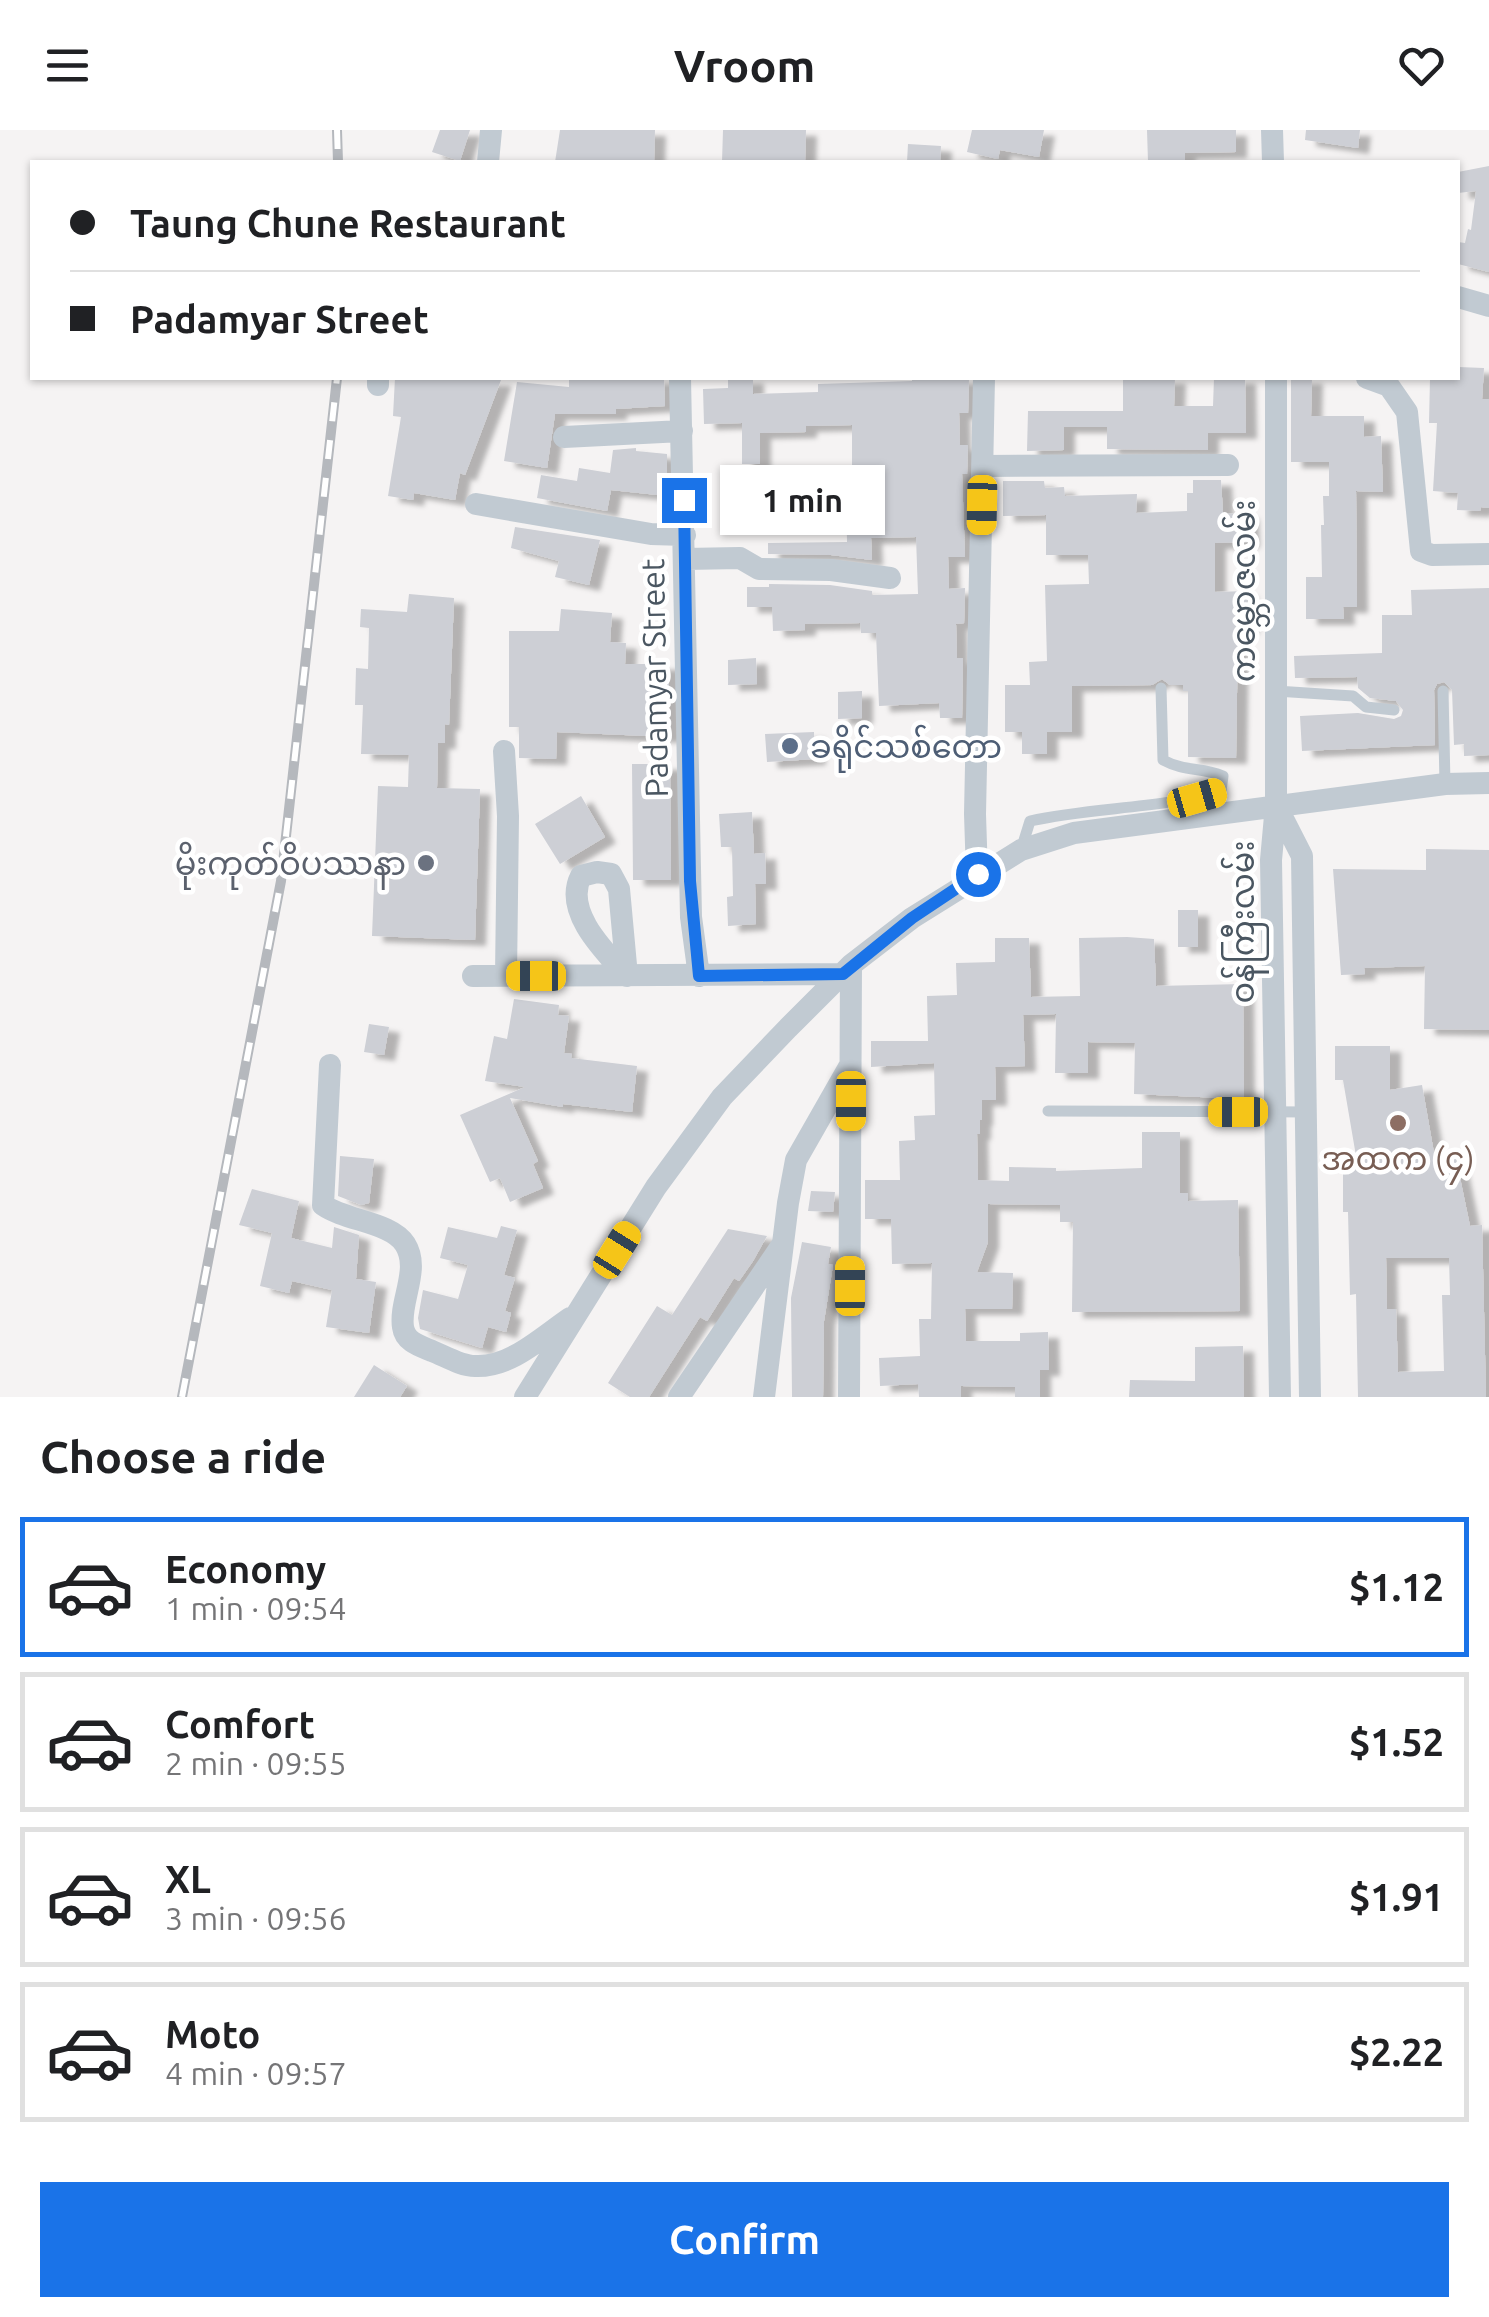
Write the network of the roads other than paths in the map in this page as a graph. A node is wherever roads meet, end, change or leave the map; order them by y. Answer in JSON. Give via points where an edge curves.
{"nodes":[{"id":1,"x":491,"y":130,"type":"edge"},
{"id":2,"x":1272,"y":130,"type":"edge"},
{"id":3,"x":488,"y":160,"type":"edge"},
{"id":4,"x":1273,"y":160,"type":"edge"},
{"id":5,"x":1460,"y":298,"type":"edge"},
{"id":6,"x":1489,"y":306,"type":"edge"},
{"id":7,"x":680,"y":380,"type":"edge"},
{"id":8,"x":984,"y":380,"type":"edge"},
{"id":9,"x":1276,"y":380,"type":"edge"},
{"id":10,"x":1372,"y":380,"type":"edge"},
{"id":11,"x":682,"y":431,"type":"junction"},
{"id":12,"x":564,"y":438,"type":"dead end"},
{"id":13,"x":1228,"y":465,"type":"dead end"},
{"id":14,"x":983,"y":466,"type":"junction"},
{"id":15,"x":476,"y":504,"type":"dead end"},
{"id":16,"x":685,"y":547,"type":"junction"},
{"id":17,"x":1489,"y":554,"type":"edge"},
{"id":18,"x":890,"y":578,"type":"dead end"},
{"id":19,"x":1161,"y":688,"type":"dead end"},
{"id":20,"x":1276,"y":691,"type":"junction"},
{"id":21,"x":1443,"y":691,"type":"dead end"},
{"id":22,"x":1394,"y":710,"type":"dead end"},
{"id":23,"x":504,"y":752,"type":"dead end"},
{"id":24,"x":1489,"y":783,"type":"edge"},
{"id":25,"x":1445,"y":784,"type":"junction"},
{"id":26,"x":1276,"y":805,"type":"junction"},
{"id":27,"x":1021,"y":850,"type":"junction"},
{"id":28,"x":978,"y":874,"type":"junction"},
{"id":29,"x":847,"y":969,"type":"junction"},
{"id":30,"x":473,"y":976,"type":"dead end"},
{"id":31,"x":506,"y":976,"type":"junction"},
{"id":32,"x":699,"y":976,"type":"junction"},
{"id":33,"x":851,"y":1064,"type":"junction"},
{"id":34,"x":330,"y":1065,"type":"dead end"},
{"id":35,"x":1048,"y":1112,"type":"dead end"},
{"id":36,"x":1276,"y":1112,"type":"junction"},
{"id":37,"x":1306,"y":1112,"type":"junction"},
{"id":38,"x":784,"y":1242,"type":"junction"},
{"id":39,"x":577,"y":1313,"type":"junction"},
{"id":40,"x":525,"y":1397,"type":"edge"},
{"id":41,"x":680,"y":1397,"type":"edge"},
{"id":42,"x":764,"y":1397,"type":"edge"},
{"id":43,"x":849,"y":1397,"type":"edge"},
{"id":44,"x":1280,"y":1397,"type":"edge"},
{"id":45,"x":1310,"y":1397,"type":"edge"}],
"edges":[{"from":1,"to":3,"type":"street"},
{"from":2,"to":4,"type":"street"},
{"from":5,"to":6,"type":"street"},
{"from":7,"to":11,"type":"street","name":"Padamyar Street"},
{"from":8,"to":14,"type":"street"},
{"from":9,"to":20,"type":"street","name":"ကမ္ဘောဇလမ်း"},
{"from":10,"to":17,"type":"street","via":[[1389,386],[1407,412],[1421,551]]},
{"from":11,"to":12,"type":"street"},
{"from":11,"to":16,"type":"street","name":"Padamyar Street"},
{"from":13,"to":14,"type":"street"},
{"from":14,"to":28,"type":"street"},
{"from":15,"to":16,"type":"street","via":[[650,534]]},
{"from":16,"to":18,"type":"street","via":[[740,558],[759,569]]},
{"from":16,"to":32,"type":"street","name":"Padamyar Street","via":[[690,881]]},
{"from":19,"to":27,"type":"lane","via":[[1163,760],[1181,770],[1223,776],[1221,791],[1030,821]]},
{"from":20,"to":22,"type":"lane","via":[[1352,696],[1366,707]]},
{"from":20,"to":26,"type":"street","name":"ကမ္ဘောဇလမ်း"},
{"from":21,"to":25,"type":"lane"},
{"from":23,"to":31,"type":"street"},
{"from":24,"to":25,"type":"street"},
{"from":25,"to":26,"type":"street"},
{"from":26,"to":27,"type":"street","via":[[1074,833]]},
{"from":26,"to":36,"type":"street","name":"ဝန်ကြီးလမ်း"},
{"from":26,"to":37,"type":"street","name":"ဝန်ကြီးလမ်း","via":[[1302,856]]},
{"from":27,"to":28,"type":"street"},
{"from":28,"to":29,"type":"street"},
{"from":29,"to":32,"type":"street"},
{"from":29,"to":33,"type":"street"},
{"from":29,"to":39,"type":"street","via":[[722,1097]]},
{"from":30,"to":31,"type":"street"},
{"from":31,"to":32,"type":"street"},
{"from":33,"to":38,"type":"street","via":[[796,1160]]},
{"from":33,"to":43,"type":"street"},
{"from":34,"to":39,"type":"street","via":[[323,1204],[339,1216],[384,1227],[405,1244],[411,1262],[403,1328],[413,1343],[472,1366],[490,1365],[505,1362]]},
{"from":35,"to":36,"type":"lane"},
{"from":36,"to":37,"type":"lane"},
{"from":36,"to":44,"type":"street","name":"ဝန်ကြီးလမ်း"},
{"from":37,"to":45,"type":"street","name":"ဝန်ကြီးလမ်း"},
{"from":38,"to":41,"type":"street"},
{"from":38,"to":42,"type":"street"},
{"from":39,"to":40,"type":"street"}]}
